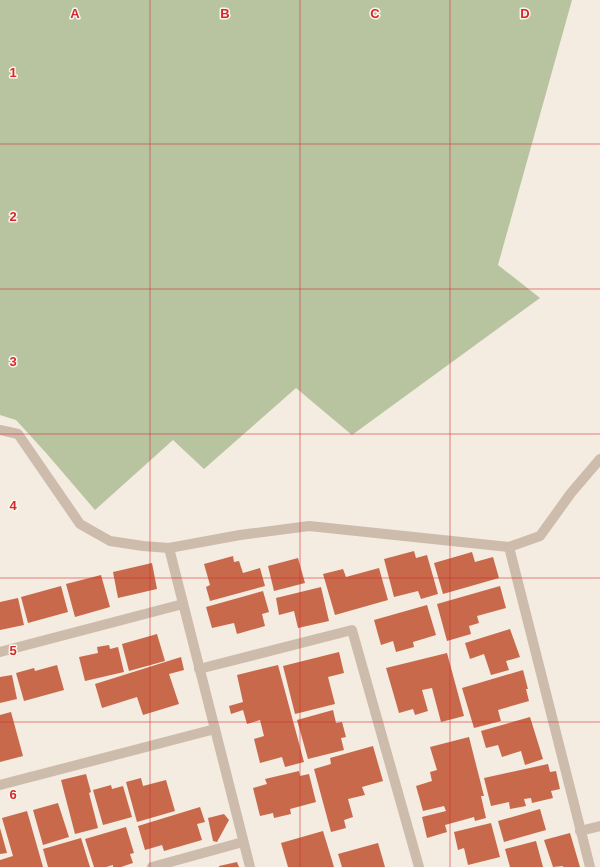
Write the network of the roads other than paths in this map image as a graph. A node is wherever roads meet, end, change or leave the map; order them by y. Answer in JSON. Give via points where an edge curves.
{"nodes":[{"id":1,"x":0,"y":430,"type":"edge"},
{"id":2,"x":600,"y":459,"type":"edge"},
{"id":3,"x":509,"y":547,"type":"junction"},
{"id":4,"x":169,"y":548,"type":"junction"},
{"id":5,"x":182,"y":604,"type":"junction"},
{"id":6,"x":0,"y":652,"type":"edge"},
{"id":7,"x":199,"y":669,"type":"junction"},
{"id":8,"x":215,"y":729,"type":"junction"},
{"id":9,"x":0,"y":785,"type":"edge"},
{"id":10,"x":600,"y":826,"type":"edge"},
{"id":11,"x":580,"y":832,"type":"junction"},
{"id":12,"x":243,"y":842,"type":"junction"},
{"id":13,"x":152,"y":867,"type":"edge"},
{"id":14,"x":250,"y":867,"type":"edge"},
{"id":15,"x":419,"y":867,"type":"edge"},
{"id":16,"x":590,"y":867,"type":"edge"}],
"edges":[{"from":1,"to":4,"type":"street","via":[[18,434],[80,524],[110,541]]},
{"from":2,"to":3,"type":"street","via":[[540,536]]},
{"from":3,"to":4,"type":"street","via":[[309,526]]},
{"from":3,"to":11,"type":"street"},
{"from":4,"to":5,"type":"street"},
{"from":5,"to":6,"type":"street"},
{"from":5,"to":7,"type":"street"},
{"from":7,"to":8,"type":"street"},
{"from":7,"to":15,"type":"street","via":[[352,630]]},
{"from":8,"to":9,"type":"street"},
{"from":8,"to":12,"type":"street"},
{"from":10,"to":11,"type":"street"},
{"from":11,"to":16,"type":"street"},
{"from":12,"to":13,"type":"street"},
{"from":12,"to":14,"type":"street"}]}
